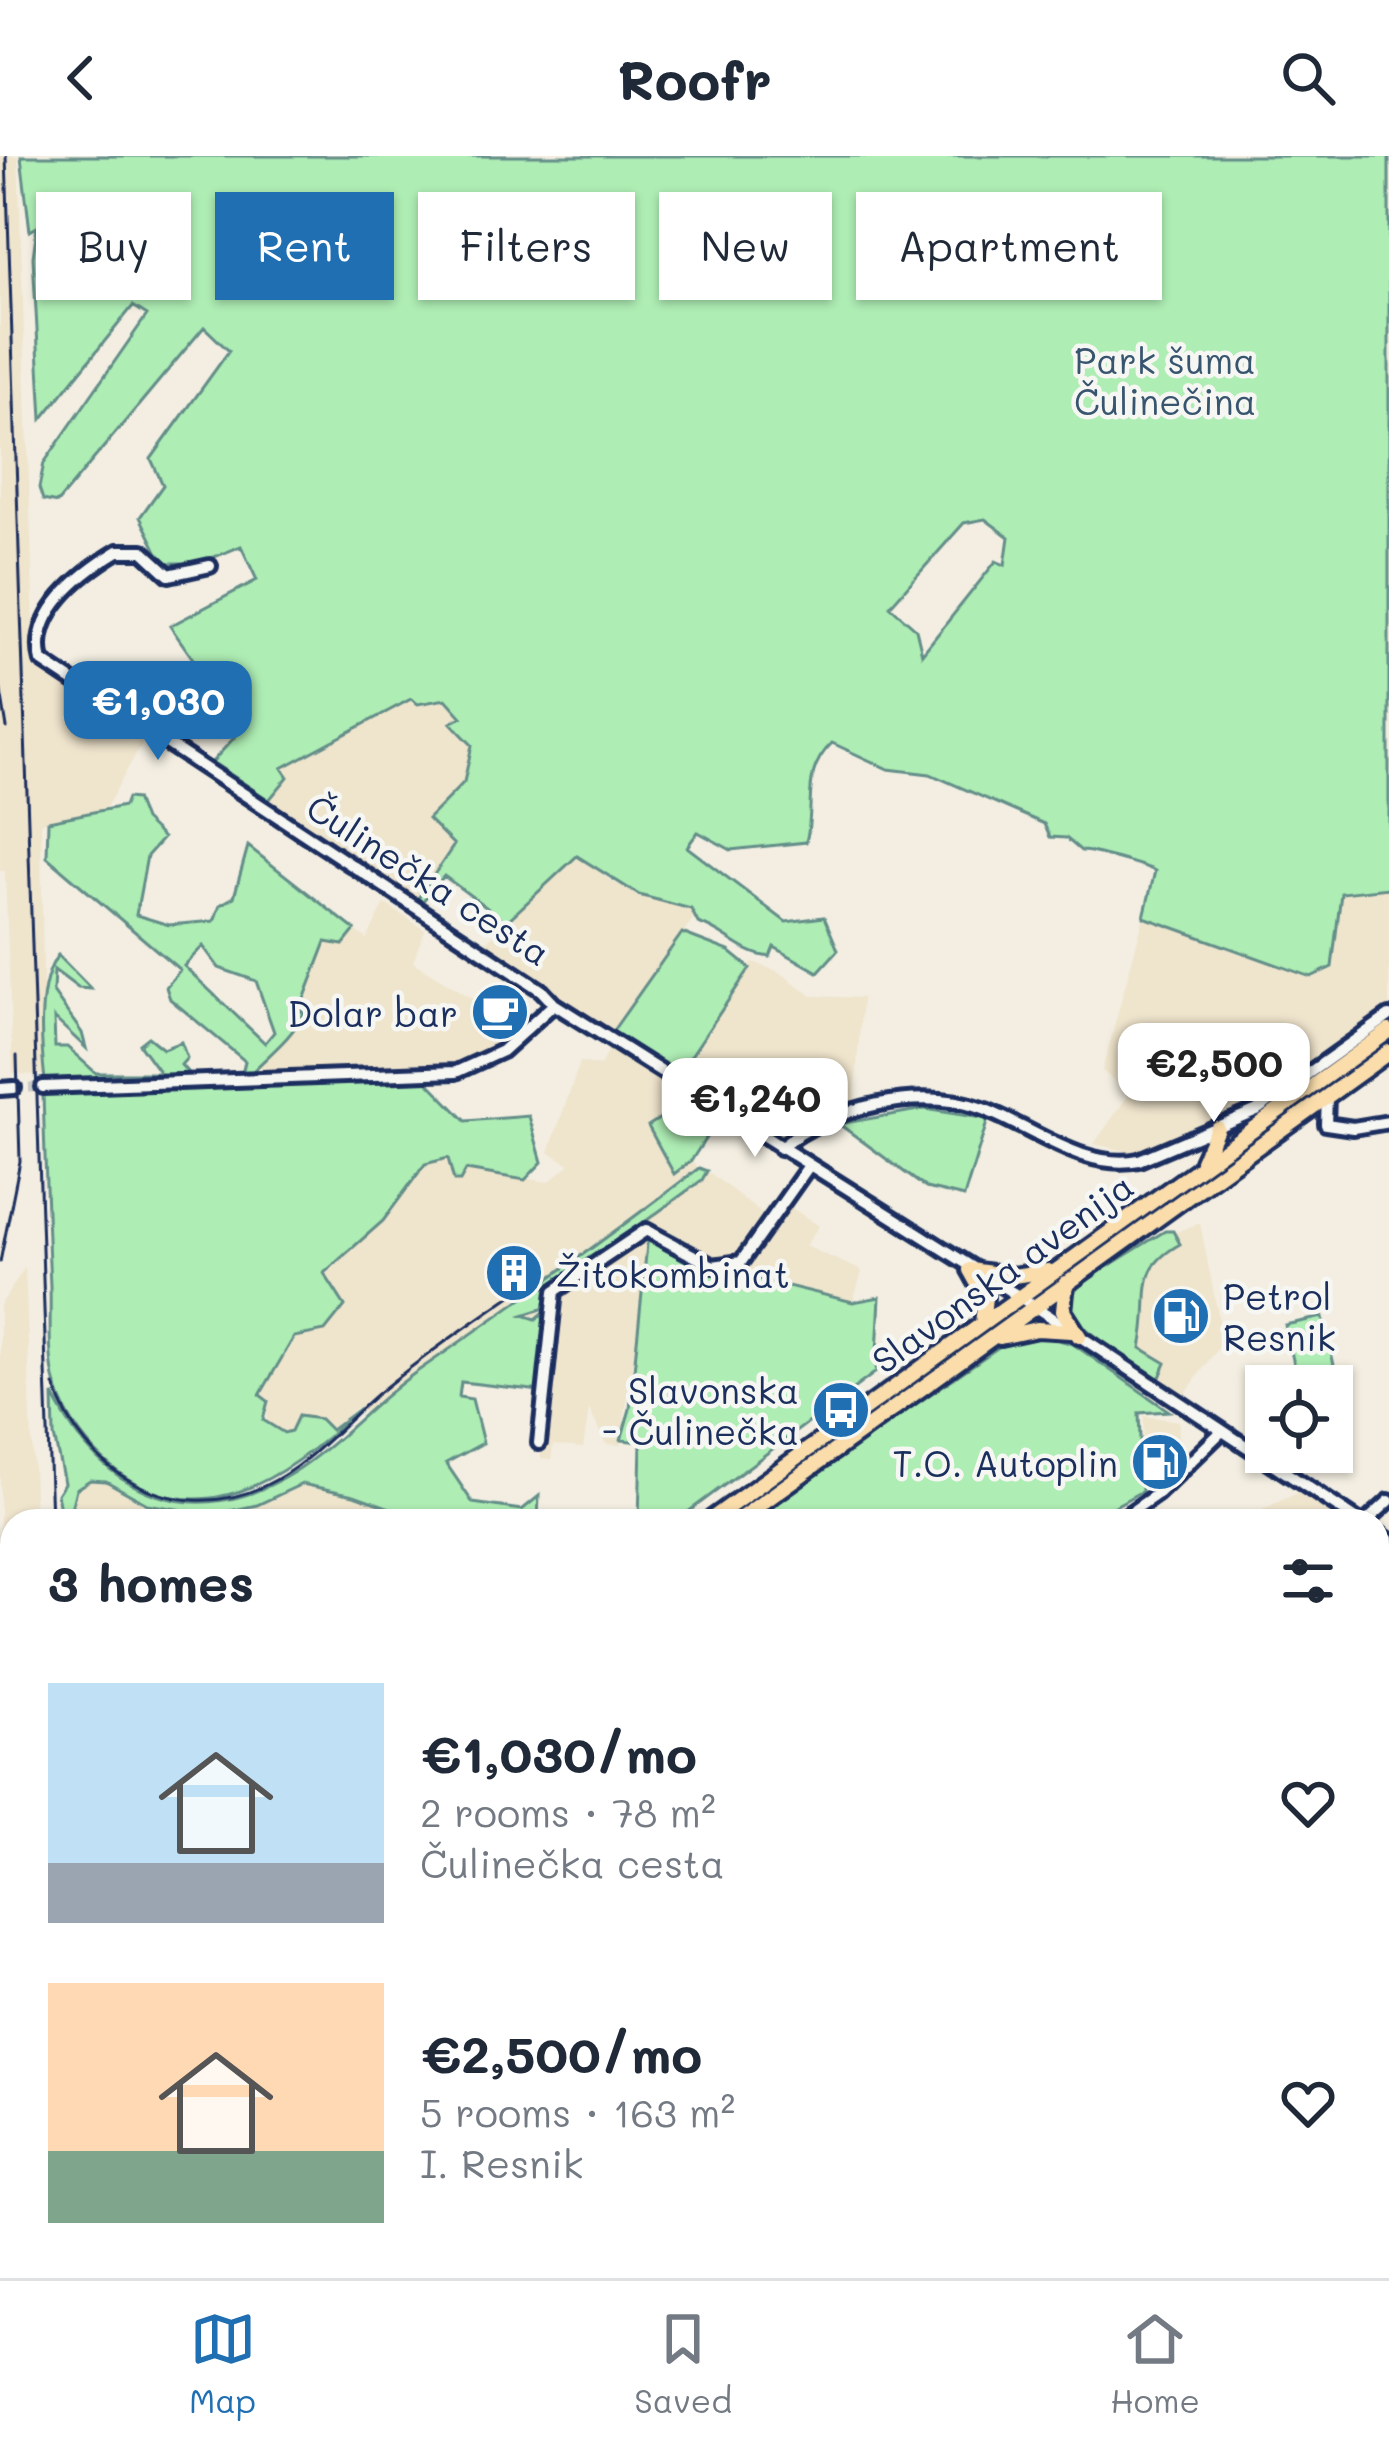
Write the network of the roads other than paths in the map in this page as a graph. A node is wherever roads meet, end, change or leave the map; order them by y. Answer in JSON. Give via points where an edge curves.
{"nodes":[{"id":1,"x":211,"y":566,"type":"dead end"},
{"id":2,"x":554,"y":1004,"type":"junction"},
{"id":3,"x":1389,"y":1016,"type":"edge"},
{"id":4,"x":1389,"y":1031,"type":"edge"},
{"id":5,"x":1389,"y":1052,"type":"edge"},
{"id":6,"x":43,"y":1087,"type":"tunnel mouth"},
{"id":7,"x":14,"y":1088,"type":"tunnel mouth"},
{"id":8,"x":0,"y":1089,"type":"edge"},
{"id":9,"x":1327,"y":1096,"type":"junction"},
{"id":10,"x":1389,"y":1122,"type":"edge"},
{"id":11,"x":1217,"y":1128,"type":"junction"},
{"id":12,"x":780,"y":1148,"type":"junction"},
{"id":13,"x":808,"y":1166,"type":"junction"},
{"id":14,"x":1197,"y":1168,"type":"junction"},
{"id":15,"x":1070,"y":1262,"type":"junction"},
{"id":16,"x":970,"y":1270,"type":"junction"},
{"id":17,"x":1066,"y":1283,"type":"junction"},
{"id":18,"x":1026,"y":1302,"type":"junction"},
{"id":19,"x":982,"y":1324,"type":"junction"},
{"id":20,"x":1075,"y":1334,"type":"junction"},
{"id":21,"x":984,"y":1343,"type":"junction"},
{"id":22,"x":1220,"y":1432,"type":"junction"},
{"id":23,"x":539,"y":1443,"type":"dead end"},
{"id":24,"x":726,"y":1509,"type":"edge"},
{"id":25,"x":753,"y":1509,"type":"edge"},
{"id":26,"x":1135,"y":1509,"type":"edge"},
{"id":27,"x":1344,"y":1509,"type":"edge"}],
"edges":[{"from":1,"to":2,"type":"street","name":"Čulinečka cesta","via":[[169,575],[143,551],[118,551],[45,615],[42,661]]},
{"from":2,"to":6,"type":"street","via":[[502,1051],[456,1072]]},
{"from":2,"to":12,"type":"street","name":"Čulinečka cesta"},
{"from":3,"to":11,"type":"street","via":[[1257,1110]]},
{"from":4,"to":14,"type":"main road","name":"Slavonska avenija"},
{"from":5,"to":9,"type":"main road","name":"Slavonska avenija"},
{"from":7,"to":8,"type":"street"},
{"from":9,"to":10,"type":"street","via":[[1327,1124]]},
{"from":9,"to":17,"type":"main road","name":"Slavonska avenija"},
{"from":11,"to":12,"type":"street","via":[[1120,1163],[980,1108],[902,1102],[840,1114]]},
{"from":11,"to":14,"type":"main road"},
{"from":12,"to":13,"type":"street","name":"Čulinečka cesta"},
{"from":13,"to":16,"type":"street","name":"Čulinečka cesta"},
{"from":13,"to":23,"type":"street","via":[[741,1262],[713,1266],[646,1230],[555,1292]]},
{"from":14,"to":15,"type":"main road","name":"Slavonska avenija"},
{"from":15,"to":16,"type":"main road","via":[[1013,1276]]},
{"from":15,"to":18,"type":"main road","name":"Slavonska avenija"},
{"from":16,"to":18,"type":"street","name":"Čulinečka cesta"},
{"from":16,"to":19,"type":"main road","via":[[985,1297]]},
{"from":17,"to":18,"type":"main road","name":"Slavonska avenija"},
{"from":17,"to":20,"type":"main road","via":[[1063,1311]]},
{"from":18,"to":19,"type":"main road","name":"Slavonska avenija"},
{"from":18,"to":20,"type":"street","name":"Čulinečka cesta"},
{"from":18,"to":21,"type":"main road","name":"Slavonska avenija"},
{"from":19,"to":24,"type":"main road","name":"Slavonska avenija"},
{"from":20,"to":21,"type":"main road","via":[[1030,1330]]},
{"from":20,"to":22,"type":"street","name":"Čulinečka cesta"},
{"from":21,"to":25,"type":"main road","name":"Slavonska avenija"},
{"from":22,"to":26,"type":"street"},
{"from":22,"to":27,"type":"street","name":"Čulinečka cesta"}]}
